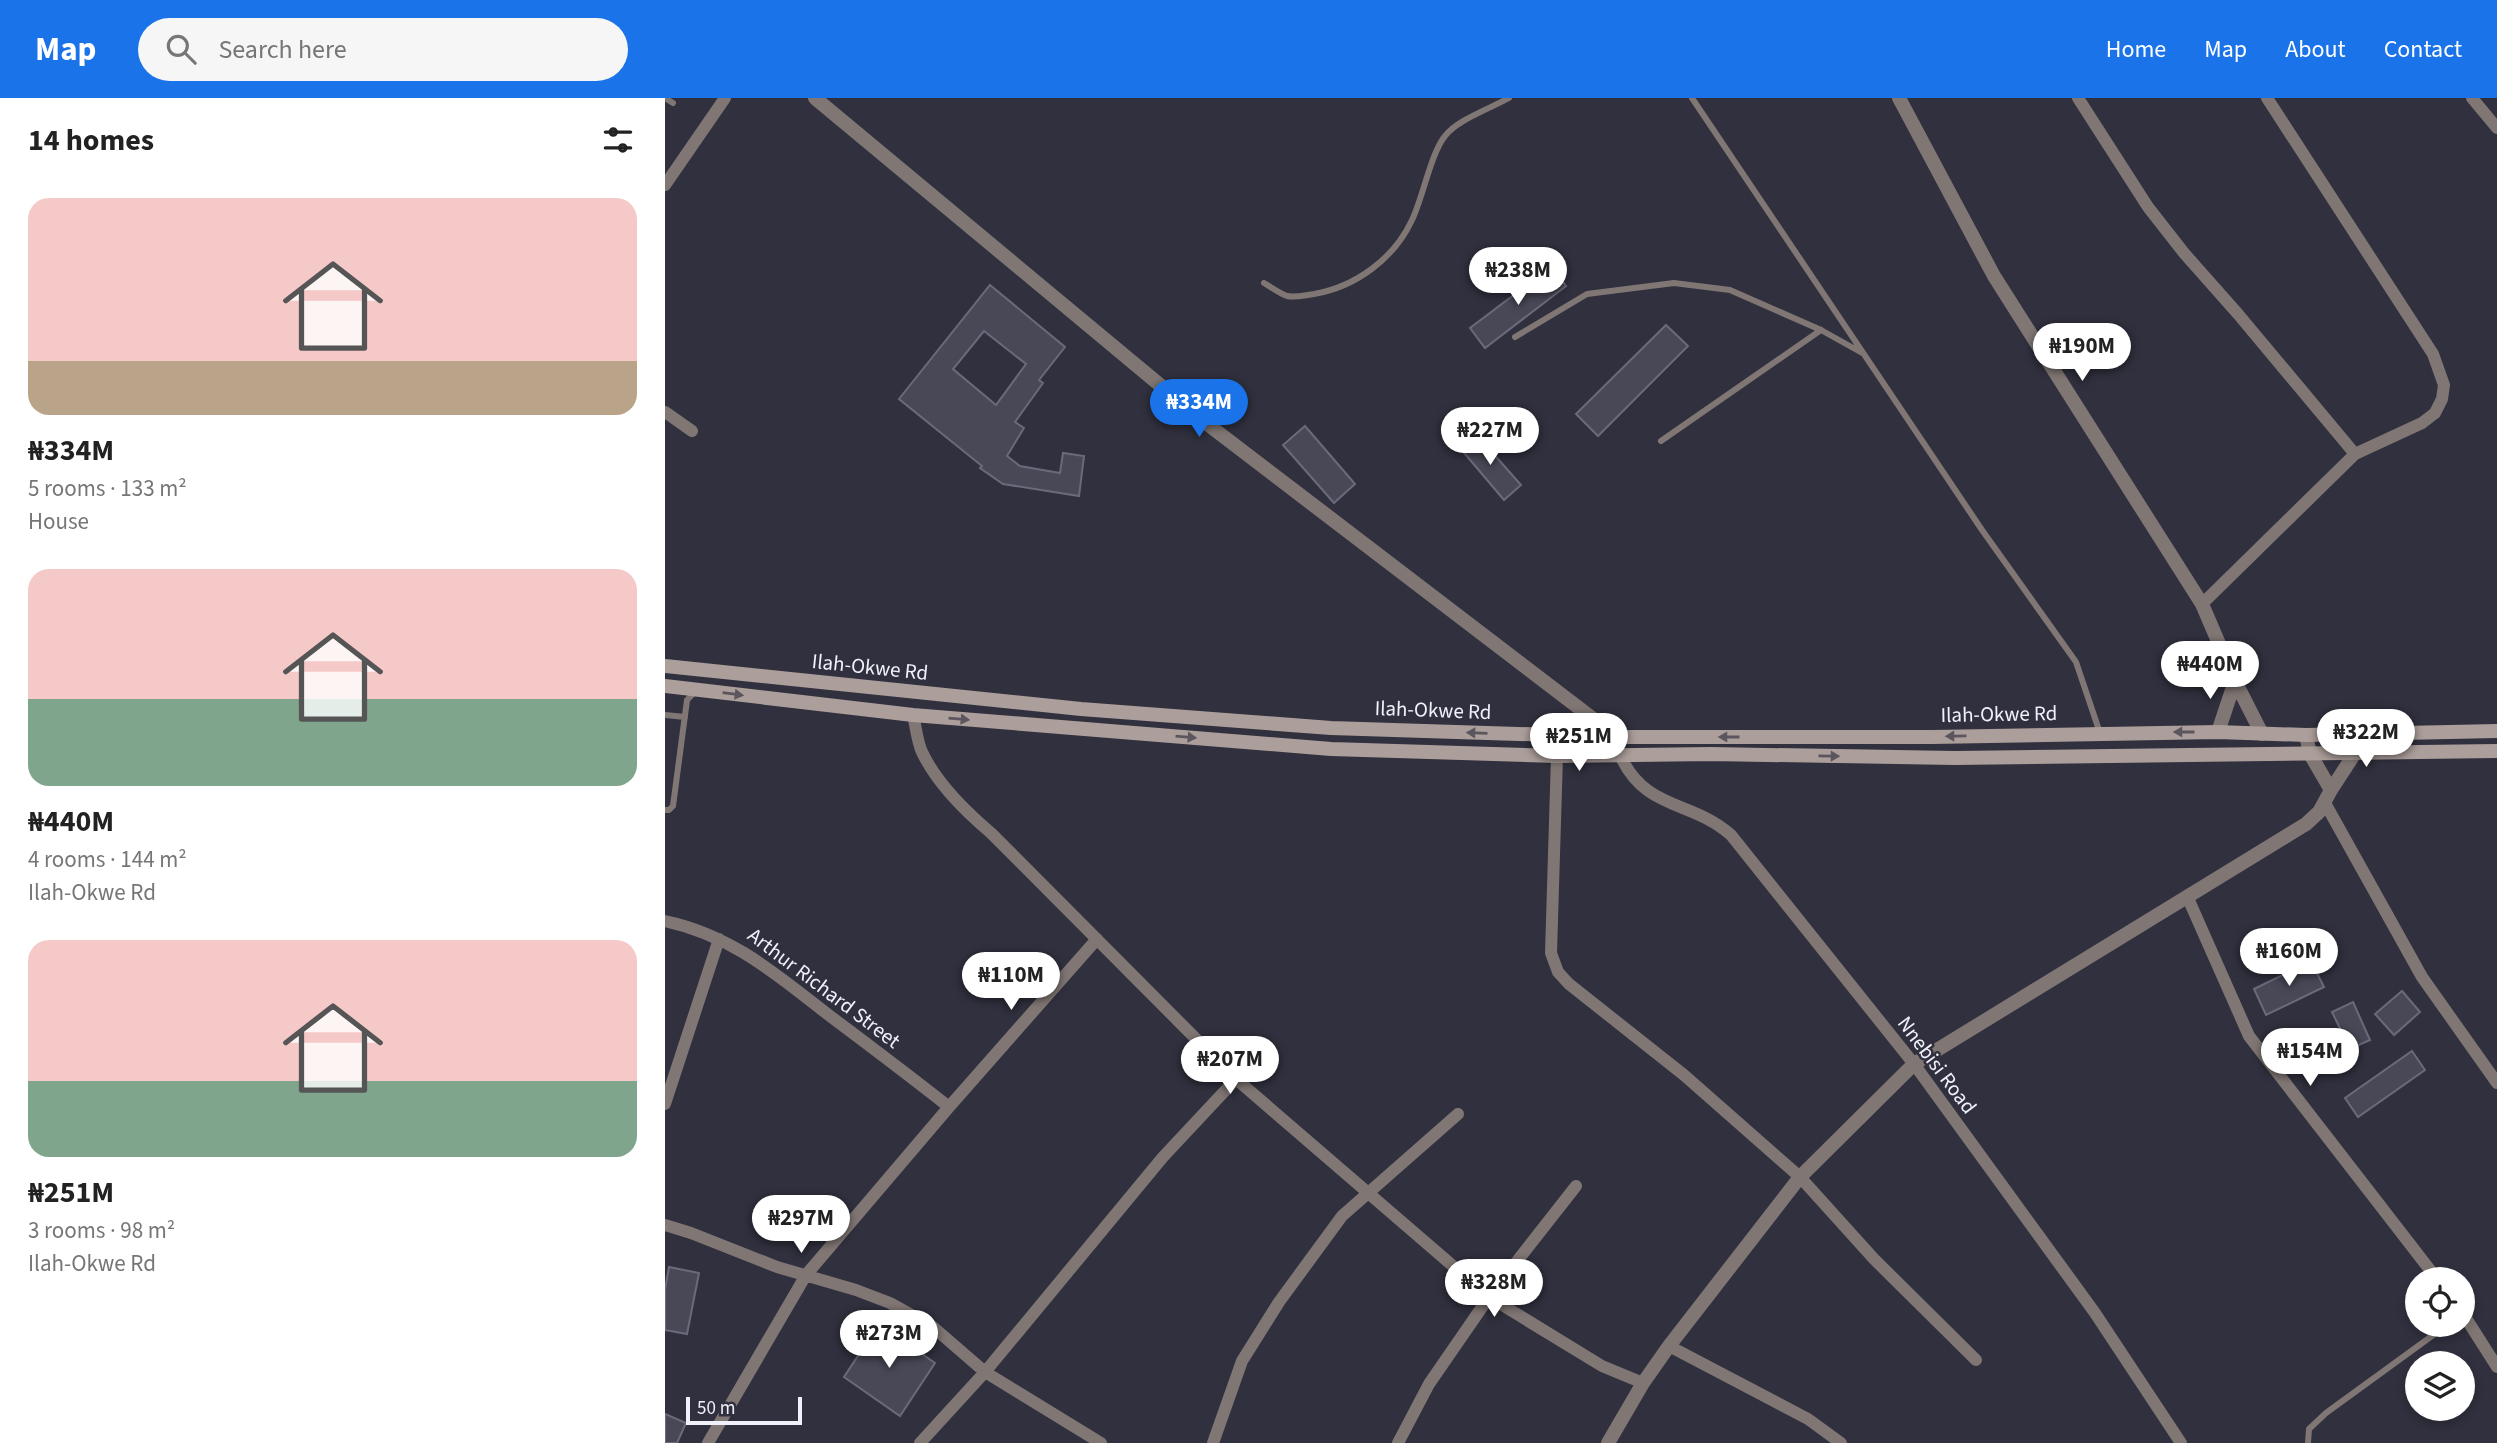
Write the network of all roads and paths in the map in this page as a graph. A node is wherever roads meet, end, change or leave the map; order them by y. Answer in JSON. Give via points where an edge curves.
{"nodes":[{"id":1,"x":665,"y":98,"type":"edge"},
{"id":2,"x":725,"y":98,"type":"edge"},
{"id":3,"x":815,"y":98,"type":"edge"},
{"id":4,"x":1509,"y":98,"type":"edge"},
{"id":5,"x":1692,"y":98,"type":"edge"},
{"id":6,"x":1899,"y":98,"type":"edge"},
{"id":7,"x":2078,"y":98,"type":"edge"},
{"id":8,"x":2267,"y":98,"type":"edge"},
{"id":9,"x":2472,"y":98,"type":"edge"},
{"id":10,"x":673,"y":103,"type":"dead end"},
{"id":11,"x":2497,"y":128,"type":"edge"},
{"id":12,"x":665,"y":185,"type":"edge"},
{"id":13,"x":1263,"y":283,"type":"dead end"},
{"id":14,"x":1821,"y":330,"type":"junction"},
{"id":15,"x":1515,"y":337,"type":"dead end"},
{"id":16,"x":1866,"y":355,"type":"junction"},
{"id":17,"x":665,"y":412,"type":"edge"},
{"id":18,"x":692,"y":431,"type":"dead end"},
{"id":19,"x":1661,"y":441,"type":"dead end"},
{"id":20,"x":2355,"y":454,"type":"junction"},
{"id":21,"x":2202,"y":604,"type":"junction"},
{"id":22,"x":665,"y":666,"type":"edge"},
{"id":23,"x":2235,"y":681,"type":"junction"},
{"id":24,"x":665,"y":686,"type":"edge"},
{"id":25,"x":697,"y":690,"type":"junction"},
{"id":26,"x":665,"y":715,"type":"edge"},
{"id":27,"x":913,"y":715,"type":"junction"},
{"id":28,"x":685,"y":717,"type":"junction"},
{"id":29,"x":2497,"y":731,"type":"edge"},
{"id":30,"x":2218,"y":732,"type":"junction"},
{"id":31,"x":2355,"y":732,"type":"junction"},
{"id":32,"x":2100,"y":733,"type":"junction"},
{"id":33,"x":2262,"y":734,"type":"junction"},
{"id":34,"x":2306,"y":734,"type":"junction"},
{"id":35,"x":1618,"y":737,"type":"junction"},
{"id":36,"x":2497,"y":751,"type":"edge"},
{"id":37,"x":2355,"y":753,"type":"junction"},
{"id":38,"x":2310,"y":754,"type":"junction"},
{"id":39,"x":1620,"y":755,"type":"junction"},
{"id":40,"x":1557,"y":756,"type":"junction"},
{"id":41,"x":2328,"y":797,"type":"junction"},
{"id":42,"x":665,"y":810,"type":"edge"},
{"id":43,"x":2187,"y":896,"type":"junction"},
{"id":44,"x":665,"y":921,"type":"edge"},
{"id":45,"x":719,"y":939,"type":"junction"},
{"id":46,"x":1097,"y":939,"type":"junction"},
{"id":47,"x":1913,"y":1064,"type":"junction"},
{"id":48,"x":1236,"y":1079,"type":"junction"},
{"id":49,"x":2497,"y":1083,"type":"edge"},
{"id":50,"x":667,"y":1088,"type":"edge"},
{"id":51,"x":665,"y":1104,"type":"edge"},
{"id":52,"x":949,"y":1107,"type":"junction"},
{"id":53,"x":1458,"y":1114,"type":"dead end"},
{"id":54,"x":1800,"y":1177,"type":"junction"},
{"id":55,"x":1576,"y":1186,"type":"dead end"},
{"id":56,"x":1368,"y":1194,"type":"junction"},
{"id":57,"x":665,"y":1226,"type":"edge"},
{"id":58,"x":2428,"y":1267,"type":"edge"},
{"id":59,"x":806,"y":1275,"type":"junction"},
{"id":60,"x":1489,"y":1297,"type":"junction"},
{"id":61,"x":2475,"y":1333,"type":"edge"},
{"id":62,"x":2430,"y":1337,"type":"edge"},
{"id":63,"x":1668,"y":1346,"type":"junction"},
{"id":64,"x":1976,"y":1360,"type":"dead end"},
{"id":65,"x":2497,"y":1367,"type":"edge"},
{"id":66,"x":985,"y":1373,"type":"junction"},
{"id":67,"x":1643,"y":1383,"type":"junction"},
{"id":68,"x":1094,"y":1442,"type":"edge"},
{"id":69,"x":708,"y":1443,"type":"edge"},
{"id":70,"x":920,"y":1443,"type":"edge"},
{"id":71,"x":1213,"y":1443,"type":"edge"},
{"id":72,"x":1398,"y":1443,"type":"edge"},
{"id":73,"x":1608,"y":1443,"type":"edge"},
{"id":74,"x":1841,"y":1443,"type":"edge"},
{"id":75,"x":2181,"y":1443,"type":"edge"},
{"id":76,"x":2308,"y":1443,"type":"edge"}],
"edges":[{"from":1,"to":10,"type":"lane"},
{"from":2,"to":12,"type":"street"},
{"from":3,"to":35,"type":"street","via":[[1202,420]]},
{"from":4,"to":13,"type":"lane","via":[[1447,133],[1405,235],[1374,267],[1333,291],[1296,297]]},
{"from":5,"to":16,"type":"lane"},
{"from":6,"to":21,"type":"street","via":[[1994,276]]},
{"from":7,"to":20,"type":"street","via":[[2169,235]]},
{"from":8,"to":20,"type":"street","via":[[2433,354],[2444,385],[2435,413]]},
{"from":9,"to":11,"type":"street"},
{"from":14,"to":15,"type":"lane","via":[[1730,290],[1674,283],[1587,294]]},
{"from":14,"to":16,"type":"lane"},
{"from":14,"to":19,"type":"lane"},
{"from":16,"to":32,"type":"lane","via":[[2076,662]]},
{"from":17,"to":18,"type":"street"},
{"from":20,"to":21,"type":"street"},
{"from":21,"to":23,"type":"street"},
{"from":35,"to":22,"type":"main road","name":"Ilah-Okwe Rd","one_way":true,"via":[[1331,729],[1081,709]]},
{"from":23,"to":30,"type":"street"},
{"from":23,"to":33,"type":"street"},
{"from":24,"to":25,"type":"main road"},
{"from":25,"to":27,"type":"main road","one_way":true},
{"from":25,"to":28,"type":"lane","via":[[687,700]]},
{"from":26,"to":28,"type":"lane"},
{"from":27,"to":40,"type":"main road","one_way":true,"via":[[1331,749]]},
{"from":27,"to":46,"type":"street","via":[[922,752],[938,777],[966,811]]},
{"from":28,"to":42,"type":"lane","via":[[673,806]]},
{"from":29,"to":31,"type":"main road","name":"Ilah-Okwe Rd"},
{"from":30,"to":32,"type":"main road","name":"Ilah-Okwe Rd","one_way":true},
{"from":30,"to":33,"type":"main road","name":"Ilah-Okwe Rd"},
{"from":31,"to":34,"type":"main road","name":"Ilah-Okwe Rd"},
{"from":31,"to":37,"type":"street"},
{"from":32,"to":35,"type":"main road","name":"Ilah-Okwe Rd","one_way":true},
{"from":33,"to":34,"type":"main road","name":"Ilah-Okwe Rd"},
{"from":34,"to":38,"type":"street"},
{"from":36,"to":37,"type":"main road"},
{"from":37,"to":38,"type":"main road"},
{"from":37,"to":41,"type":"street"},
{"from":39,"to":38,"type":"main road","one_way":true},
{"from":38,"to":41,"type":"street"},
{"from":39,"to":40,"type":"main road"},
{"from":39,"to":47,"type":"street","name":"Nnebisi Road","via":[[1626,769],[1647,791],[1712,821],[1731,835]]},
{"from":40,"to":54,"type":"street","via":[[1551,953],[1558,972]]},
{"from":41,"to":43,"type":"street","via":[[2306,824]]},
{"from":41,"to":49,"type":"street","via":[[2423,976]]},
{"from":43,"to":47,"type":"street"},
{"from":43,"to":58,"type":"street","via":[[2249,1036]]},
{"from":44,"to":45,"type":"street","name":"Arthur Richard Street"},
{"from":45,"to":50,"type":"street"},
{"from":45,"to":52,"type":"street","name":"Arthur Richard Street","via":[[772,971]]},
{"from":46,"to":48,"type":"street"},
{"from":46,"to":52,"type":"street"},
{"from":47,"to":54,"type":"street"},
{"from":47,"to":75,"type":"street","name":"Nnebisi Road","via":[[2095,1313]]},
{"from":48,"to":56,"type":"street"},
{"from":48,"to":66,"type":"street","via":[[1163,1157]]},
{"from":50,"to":51,"type":"street"},
{"from":52,"to":59,"type":"street"},
{"from":53,"to":56,"type":"street"},
{"from":54,"to":63,"type":"street"},
{"from":54,"to":64,"type":"street","via":[[1874,1259]]},
{"from":55,"to":60,"type":"street"},
{"from":56,"to":60,"type":"street"},
{"from":56,"to":71,"type":"street","via":[[1342,1216],[1272,1314],[1243,1361]]},
{"from":57,"to":59,"type":"street"},
{"from":59,"to":66,"type":"street","via":[[890,1303],[933,1327]]},
{"from":59,"to":69,"type":"street"},
{"from":60,"to":67,"type":"street","via":[[1601,1366]]},
{"from":60,"to":72,"type":"street","via":[[1429,1384]]},
{"from":61,"to":65,"type":"street"},
{"from":62,"to":76,"type":"lane","via":[[2326,1413],[2309,1429]]},
{"from":63,"to":67,"type":"street"},
{"from":63,"to":74,"type":"street","via":[[1808,1419]]},
{"from":66,"to":68,"type":"street"},
{"from":66,"to":70,"type":"street"},
{"from":67,"to":73,"type":"street"}]}
